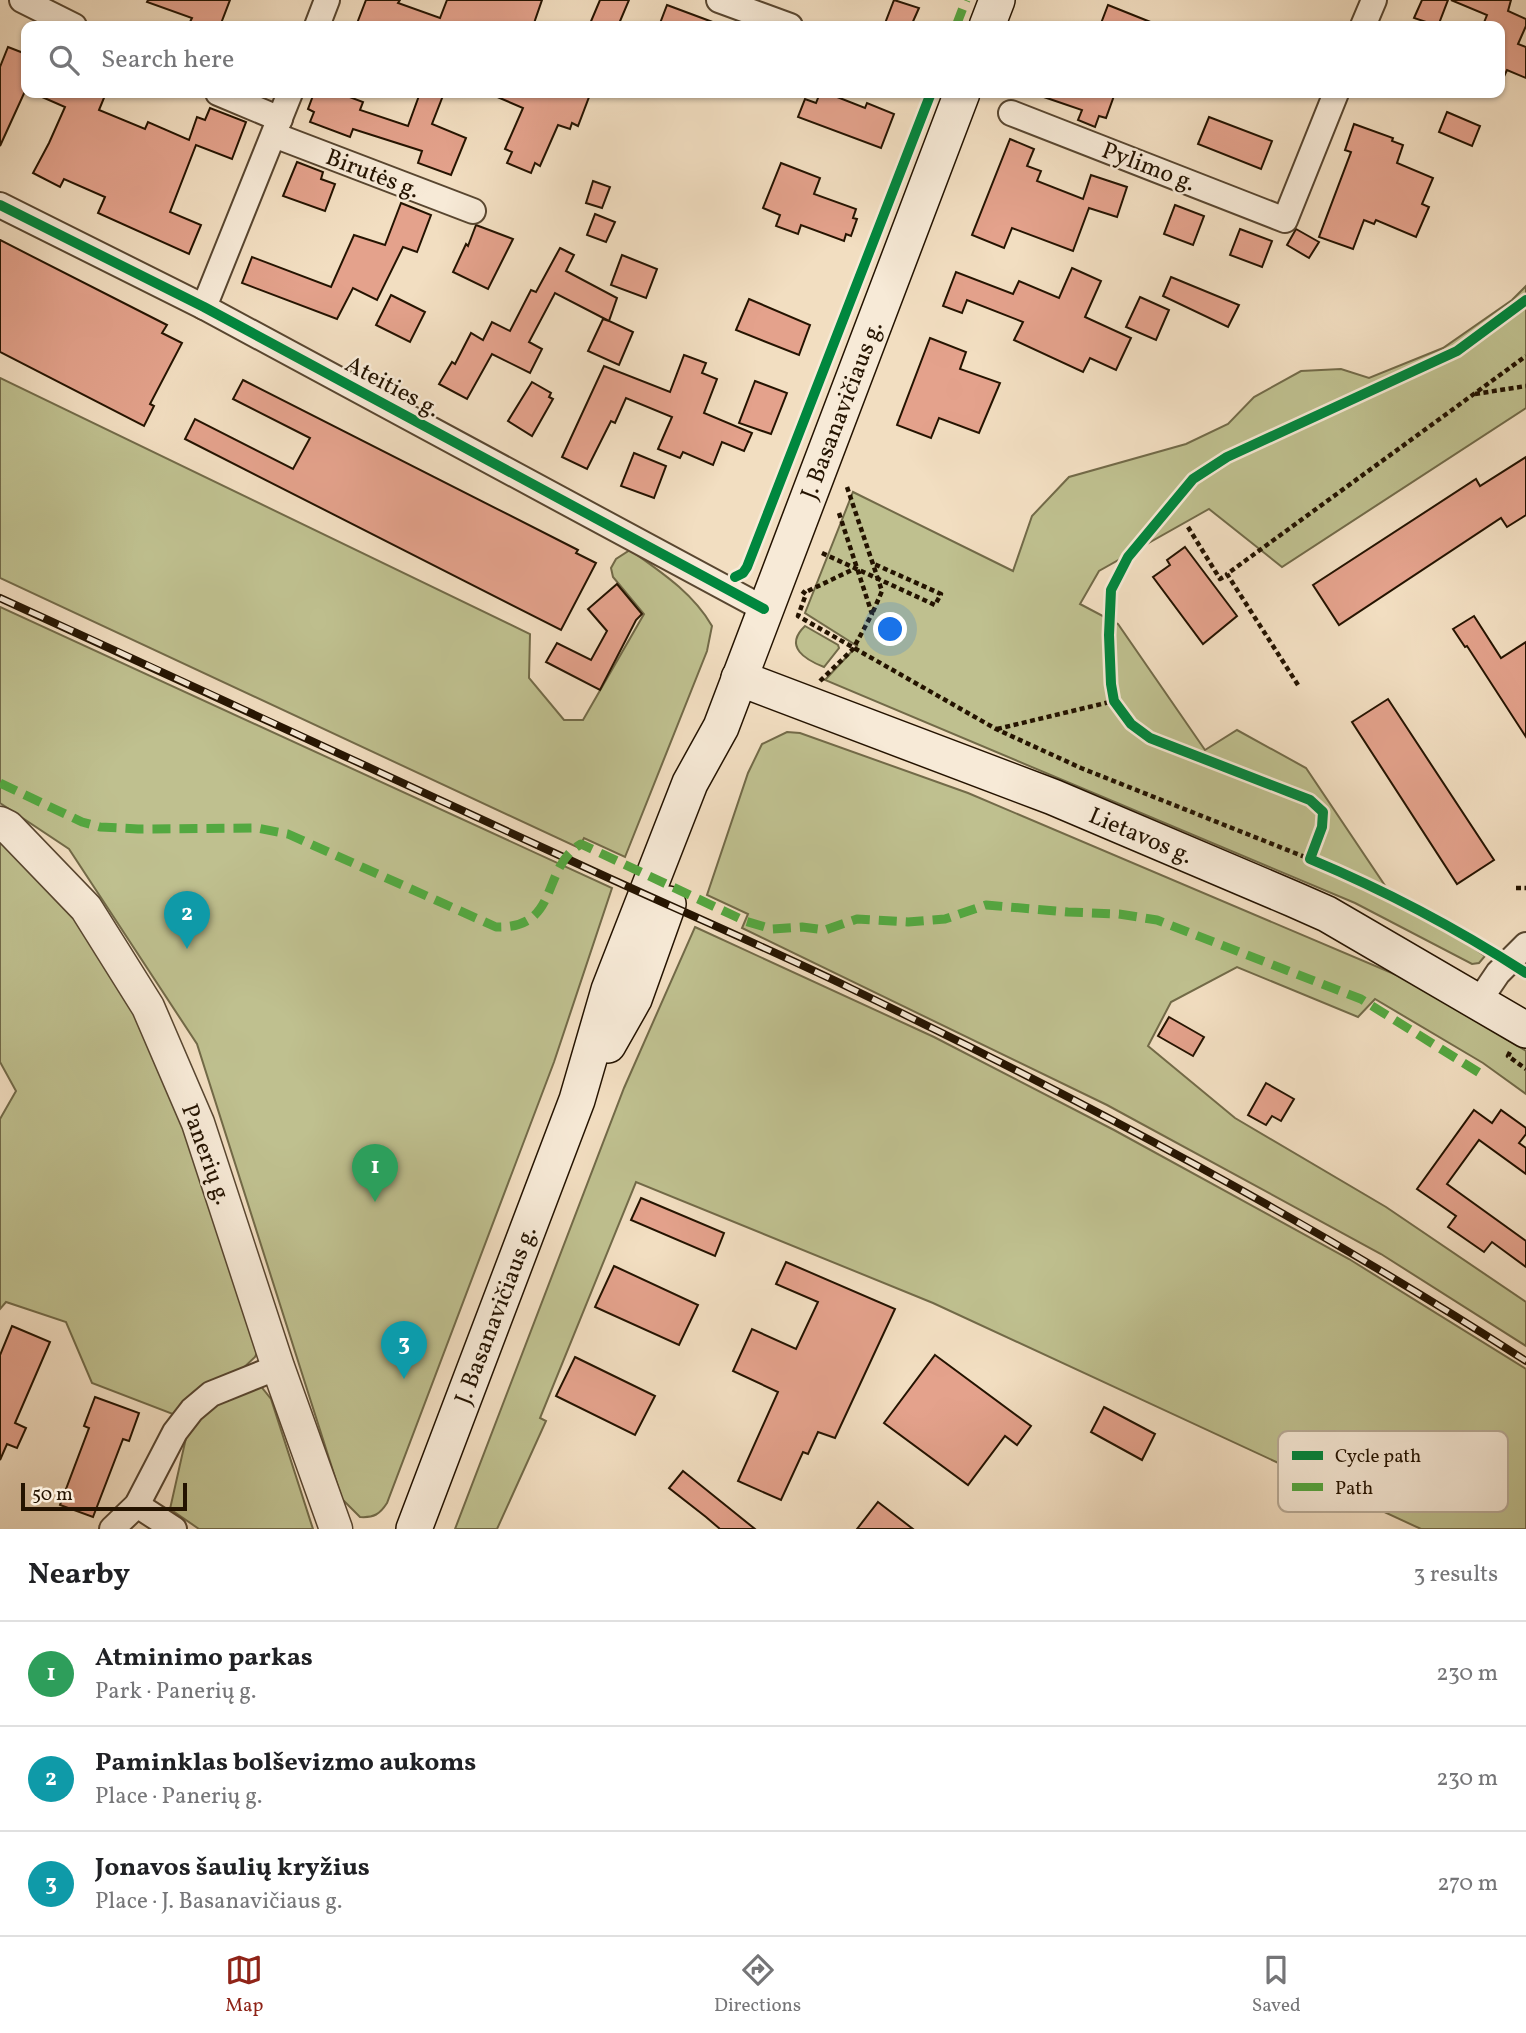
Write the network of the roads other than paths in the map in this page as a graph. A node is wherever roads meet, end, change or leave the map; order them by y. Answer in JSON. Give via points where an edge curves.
{"nodes":[{"id":1,"x":22,"y":0,"type":"edge"},
{"id":2,"x":327,"y":0,"type":"edge"},
{"id":3,"x":719,"y":0,"type":"edge"},
{"id":4,"x":997,"y":0,"type":"edge"},
{"id":5,"x":1374,"y":0,"type":"edge"},
{"id":6,"x":64,"y":21,"type":"edge"},
{"id":7,"x":319,"y":21,"type":"edge"},
{"id":8,"x":776,"y":21,"type":"edge"},
{"id":9,"x":989,"y":21,"type":"edge"},
{"id":10,"x":1365,"y":21,"type":"edge"},
{"id":11,"x":227,"y":98,"type":"edge"},
{"id":12,"x":288,"y":98,"type":"edge"},
{"id":13,"x":960,"y":98,"type":"edge"},
{"id":14,"x":1334,"y":98,"type":"edge"},
{"id":15,"x":1011,"y":113,"type":"dead end"},
{"id":16,"x":277,"y":127,"type":"junction"},
{"id":17,"x":0,"y":205,"type":"edge"},
{"id":18,"x":473,"y":211,"type":"dead end"},
{"id":19,"x":204,"y":307,"type":"junction"},
{"id":20,"x":783,"y":593,"type":"junction"},
{"id":21,"x":739,"y":678,"type":"junction"},
{"id":22,"x":0,"y":823,"type":"edge"},
{"id":23,"x":1526,"y":945,"type":"edge"},
{"id":24,"x":1479,"y":1001,"type":"junction"},
{"id":25,"x":1517,"y":1043,"type":"edge"},
{"id":26,"x":278,"y":1367,"type":"junction"},
{"id":27,"x":137,"y":1505,"type":"junction"},
{"id":28,"x":112,"y":1529,"type":"edge"},
{"id":29,"x":174,"y":1529,"type":"edge"},
{"id":30,"x":335,"y":1529,"type":"edge"},
{"id":31,"x":414,"y":1529,"type":"edge"}],
"edges":[{"from":1,"to":6,"type":"street"},
{"from":2,"to":7,"type":"street"},
{"from":3,"to":8,"type":"street"},
{"from":4,"to":9,"type":"main road"},
{"from":5,"to":10,"type":"street"},
{"from":11,"to":16,"type":"street","name":"Birutės g."},
{"from":12,"to":16,"type":"street"},
{"from":13,"to":20,"type":"main road","name":"J. Basanavičiaus g."},
{"from":14,"to":15,"type":"street","name":"Pylimo g.","via":[[1285,220]]},
{"from":16,"to":18,"type":"street","name":"Birutės g."},
{"from":16,"to":19,"type":"street"},
{"from":17,"to":19,"type":"street","name":"Ateities g."},
{"from":19,"to":20,"type":"street","name":"Ateities g."},
{"from":20,"to":21,"type":"main road","name":"J. Basanavičiaus g."},
{"from":21,"to":24,"type":"main road","name":"Lietavos g.","via":[[1053,797],[1293,899]]},
{"from":21,"to":31,"type":"main road","name":"J. Basanavičiaus g.","via":[[721,727],[690,783],[609,990],[577,1101]]},
{"from":22,"to":26,"type":"street","name":"Panerių g.","via":[[86,908],[148,1007],[198,1123]]},
{"from":23,"to":24,"type":"street"},
{"from":24,"to":25,"type":"main road","name":"Lietavos g."},
{"from":26,"to":27,"type":"street","via":[[211,1394],[191,1410]]},
{"from":26,"to":30,"type":"street","name":"Panerių g."},
{"from":27,"to":28,"type":"street"},
{"from":27,"to":29,"type":"street"}]}
